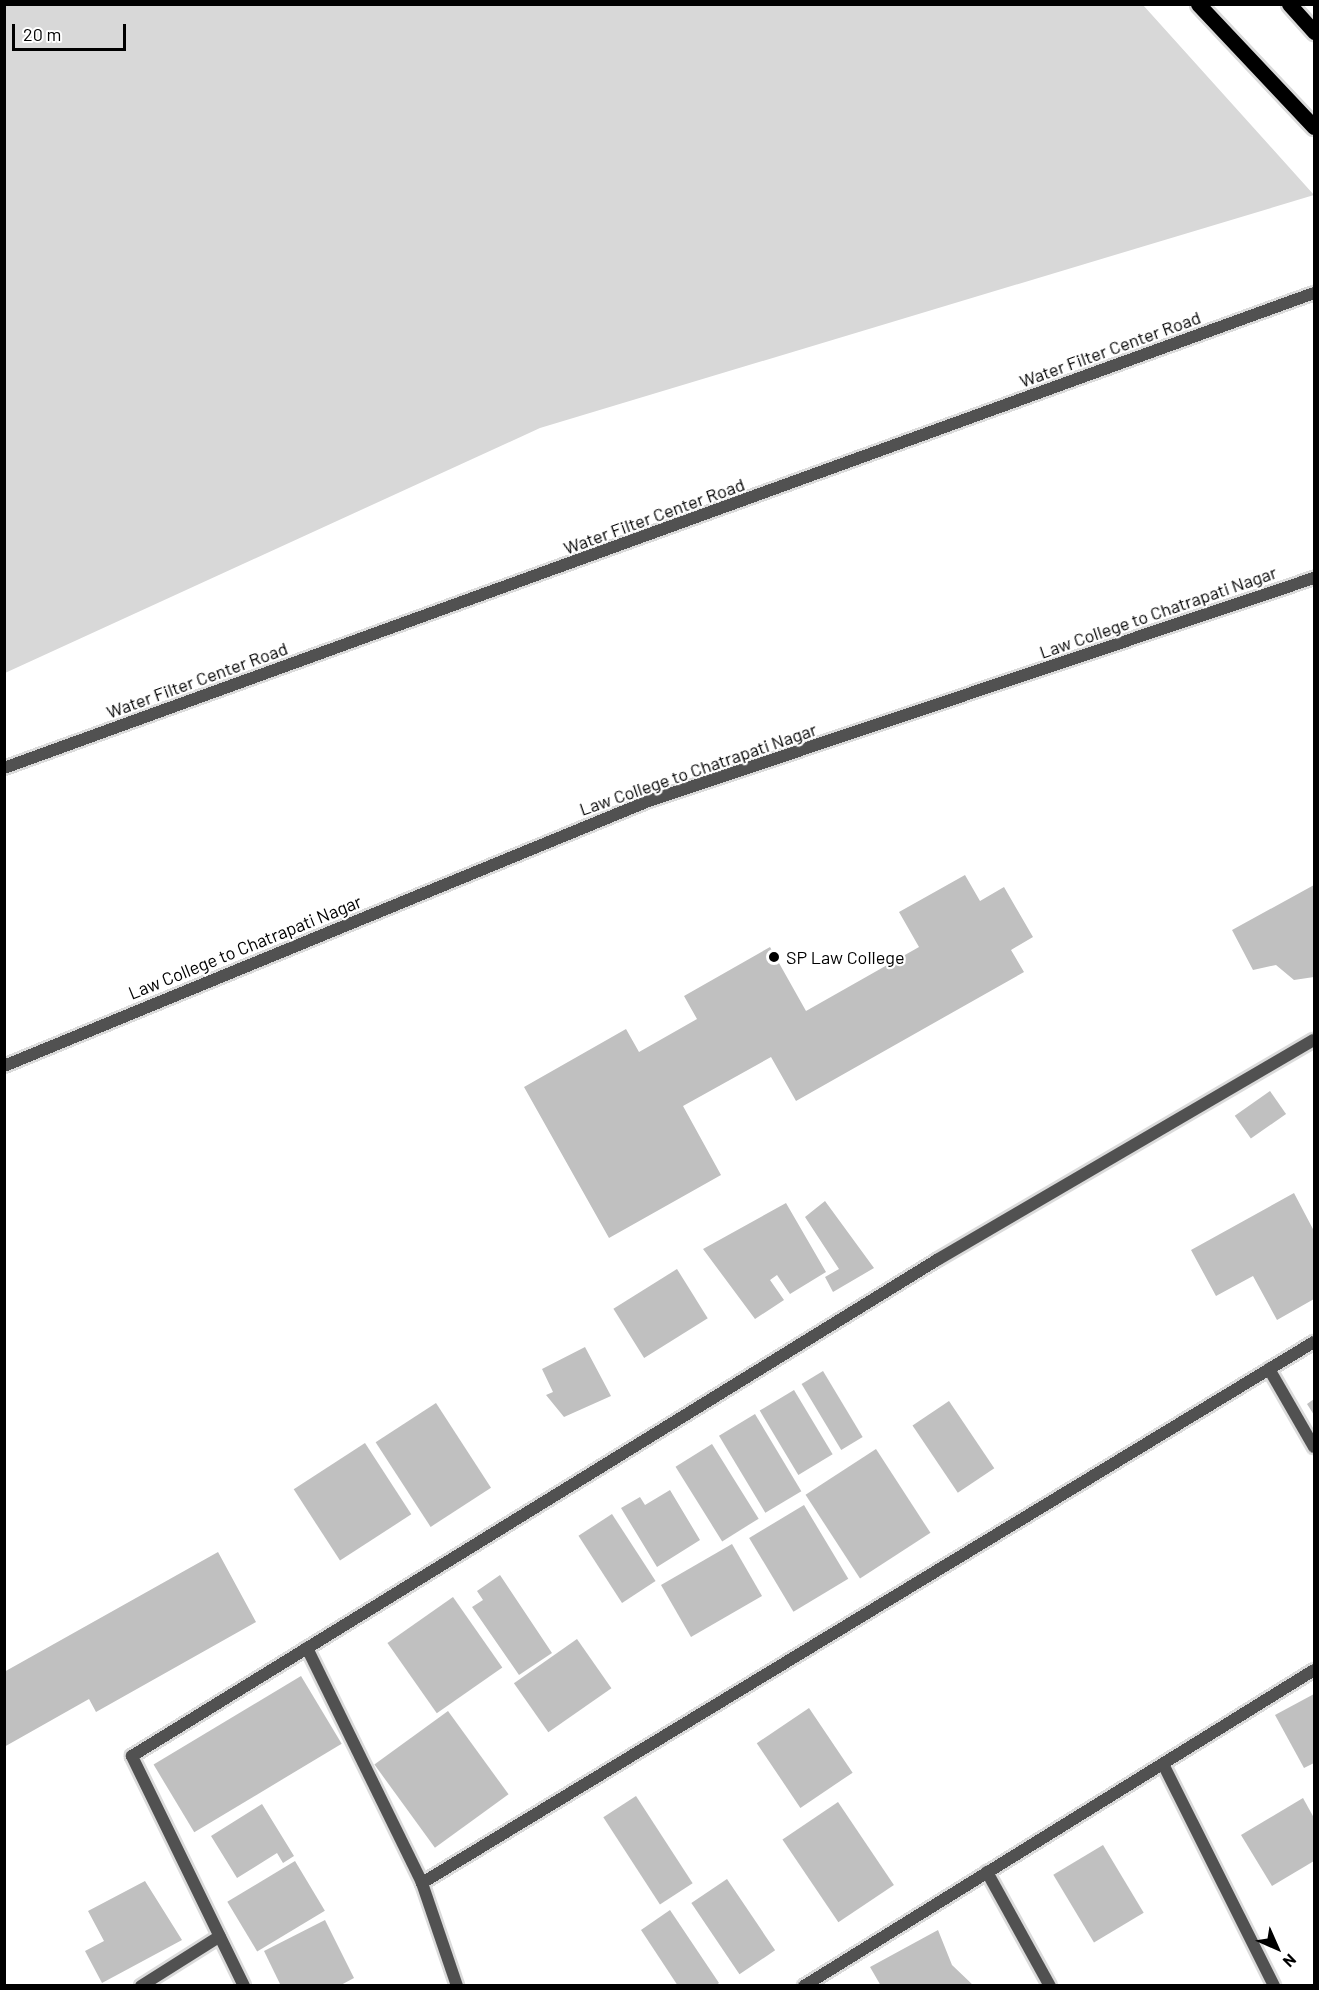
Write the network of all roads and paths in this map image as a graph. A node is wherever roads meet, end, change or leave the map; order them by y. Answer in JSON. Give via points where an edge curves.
{"nodes":[{"id":1,"x":1198,"y":4,"type":"edge"},
{"id":2,"x":1289,"y":4,"type":"edge"},
{"id":3,"x":1314,"y":32,"type":"edge"},
{"id":4,"x":1314,"y":127,"type":"edge"},
{"id":5,"x":1314,"y":293,"type":"edge"},
{"id":6,"x":1314,"y":578,"type":"edge"},
{"id":7,"x":4,"y":768,"type":"edge"},
{"id":8,"x":1314,"y":1040,"type":"edge"},
{"id":9,"x":4,"y":1066,"type":"edge"},
{"id":10,"x":1314,"y":1342,"type":"edge"},
{"id":11,"x":1269,"y":1369,"type":"junction"},
{"id":12,"x":1314,"y":1447,"type":"edge"},
{"id":13,"x":307,"y":1648,"type":"junction"},
{"id":14,"x":1314,"y":1670,"type":"edge"},
{"id":15,"x":1163,"y":1764,"type":"junction"},
{"id":16,"x":987,"y":1872,"type":"junction"},
{"id":17,"x":422,"y":1883,"type":"junction"},
{"id":18,"x":220,"y":1936,"type":"junction"},
{"id":19,"x":141,"y":1986,"type":"edge"},
{"id":20,"x":244,"y":1986,"type":"edge"},
{"id":21,"x":457,"y":1986,"type":"edge"},
{"id":22,"x":804,"y":1986,"type":"edge"},
{"id":23,"x":1050,"y":1986,"type":"edge"},
{"id":24,"x":1274,"y":1986,"type":"edge"}],
"edges":[{"from":1,"to":4,"type":"main road"},
{"from":2,"to":3,"type":"main road"},
{"from":5,"to":7,"type":"street","name":"Water Filter Center Road"},
{"from":6,"to":9,"type":"street","name":"Law College to Chatrapati Nagar","via":[[646,802]]},
{"from":8,"to":13,"type":"street","via":[[938,1260]]},
{"from":10,"to":11,"type":"street"},
{"from":11,"to":12,"type":"street"},
{"from":11,"to":17,"type":"street"},
{"from":13,"to":17,"type":"street"},
{"from":13,"to":18,"type":"street","via":[[132,1756]]},
{"from":14,"to":15,"type":"street"},
{"from":15,"to":16,"type":"street"},
{"from":15,"to":24,"type":"street"},
{"from":16,"to":22,"type":"street"},
{"from":16,"to":23,"type":"street"},
{"from":17,"to":21,"type":"street"},
{"from":18,"to":19,"type":"street"},
{"from":18,"to":20,"type":"street"}]}
